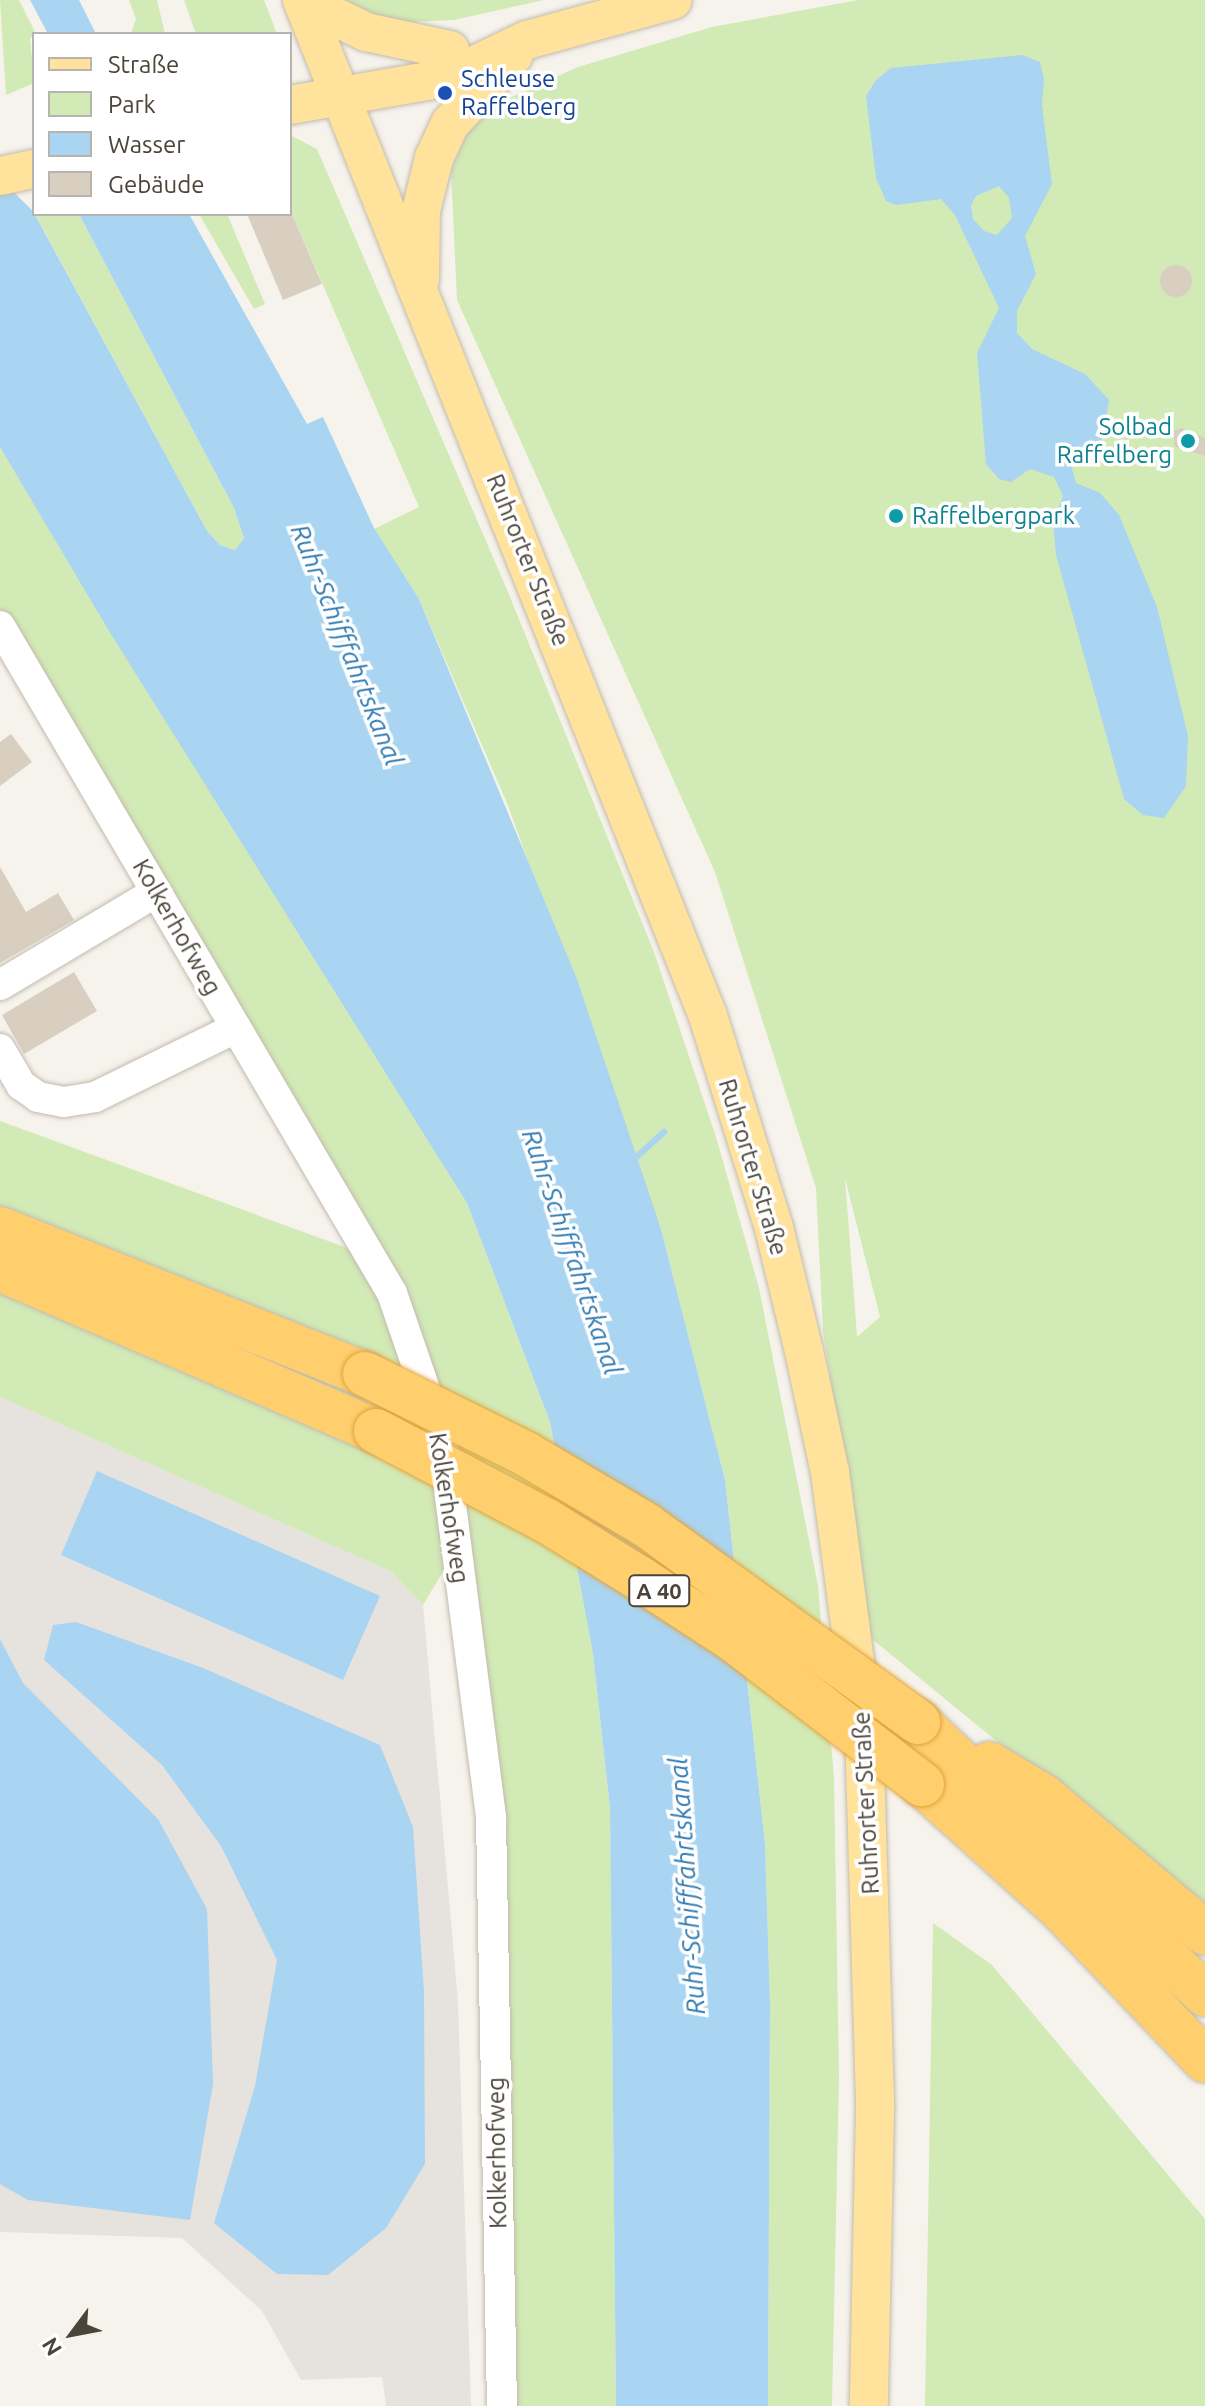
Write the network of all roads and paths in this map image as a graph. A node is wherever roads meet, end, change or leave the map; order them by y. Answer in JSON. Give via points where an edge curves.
{"nodes":[{"id":1,"x":673,"y":0,"type":"edge"},
{"id":2,"x":302,"y":1,"type":"edge"},
{"id":3,"x":527,"y":40,"type":"junction"},
{"id":4,"x":450,"y":50,"type":"junction"},
{"id":5,"x":339,"y":95,"type":"junction"},
{"id":6,"x":292,"y":105,"type":"edge"},
{"id":7,"x":32,"y":169,"type":"edge"},
{"id":8,"x":0,"y":176,"type":"edge"},
{"id":9,"x":420,"y":298,"type":"junction"},
{"id":10,"x":0,"y":626,"type":"edge"},
{"id":11,"x":156,"y":892,"type":"junction"},
{"id":12,"x":0,"y":985,"type":"edge"},
{"id":13,"x":236,"y":1028,"type":"junction"},
{"id":14,"x":0,"y":1049,"type":"edge"},
{"id":15,"x":0,"y":1229,"type":"edge"},
{"id":16,"x":0,"y":1269,"type":"edge"},
{"id":17,"x":918,"y":1722,"type":"junction"},
{"id":18,"x":1205,"y":1933,"type":"edge"},
{"id":19,"x":1205,"y":1994,"type":"edge"},
{"id":20,"x":1205,"y":2060,"type":"edge"},
{"id":21,"x":502,"y":2406,"type":"edge"},
{"id":22,"x":869,"y":2406,"type":"edge"}],
"edges":[{"from":1,"to":3,"type":"main road"},
{"from":2,"to":4,"type":"main road","via":[[366,32]]},
{"from":2,"to":5,"type":"main road","name":"Ruhrorter Straße"},
{"from":3,"to":4,"type":"main road"},
{"from":3,"to":5,"type":"main road","via":[[450,77]]},
{"from":3,"to":9,"type":"main road","via":[[450,124],[434,158],[421,211]]},
{"from":4,"to":5,"type":"main road","via":[[376,74]]},
{"from":5,"to":6,"type":"main road"},
{"from":5,"to":9,"type":"main road","name":"Ruhrorter Straße"},
{"from":7,"to":8,"type":"main road"},
{"from":9,"to":22,"type":"main road","name":"Ruhrorter Straße","via":[[708,1016],[774,1228],[820,1427],[851,1611],[865,1746],[875,2110]]},
{"from":10,"to":11,"type":"street","name":"Kolkerhofweg"},
{"from":11,"to":12,"type":"street"},
{"from":11,"to":13,"type":"street","name":"Kolkerhofweg"},
{"from":13,"to":14,"type":"street","via":[[95,1097],[64,1102],[38,1097],[21,1085]]},
{"from":13,"to":21,"type":"street","name":"Kolkerhofweg","via":[[392,1293],[443,1442],[491,1818]]},
{"from":15,"to":17,"type":"highway","number":"A 40","bridge":true,"via":[[365,1374],[526,1454],[646,1525]]},
{"from":16,"to":20,"type":"highway","number":"A 40","bridge":true,"via":[[376,1431],[547,1521],[734,1640],[922,1784],[1061,1909]]},
{"from":17,"to":18,"type":"highway","via":[[1043,1796]]},
{"from":17,"to":19,"type":"highway","number":"A 40"}]}
